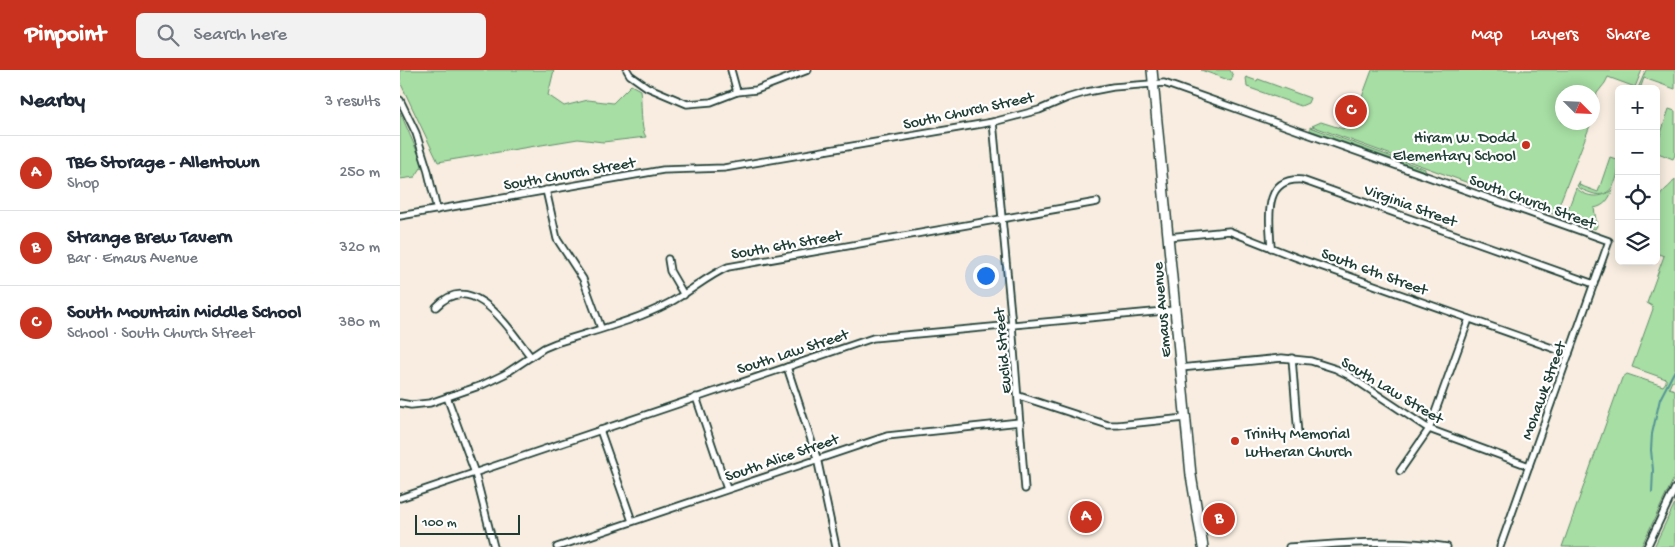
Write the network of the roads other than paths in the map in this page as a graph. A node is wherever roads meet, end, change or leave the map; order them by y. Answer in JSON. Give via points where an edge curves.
{"nodes":[{"id":1,"x":627,"y":70,"type":"edge"},
{"id":2,"x":731,"y":70,"type":"edge"},
{"id":3,"x":1152,"y":70,"type":"edge"},
{"id":4,"x":807,"y":71,"type":"edge"},
{"id":5,"x":1154,"y":84,"type":"junction"},
{"id":6,"x":737,"y":92,"type":"junction"},
{"id":7,"x":400,"y":100,"type":"edge"},
{"id":8,"x":993,"y":122,"type":"junction"},
{"id":9,"x":546,"y":190,"type":"junction"},
{"id":10,"x":1097,"y":202,"type":"dead end"},
{"id":11,"x":437,"y":210,"type":"junction"},
{"id":12,"x":400,"y":216,"type":"edge"},
{"id":13,"x":1002,"y":218,"type":"junction"},
{"id":14,"x":1168,"y":237,"type":"junction"},
{"id":15,"x":1609,"y":241,"type":"joint"},
{"id":16,"x":1271,"y":248,"type":"junction"},
{"id":17,"x":668,"y":259,"type":"dead end"},
{"id":18,"x":1594,"y":284,"type":"junction"},
{"id":19,"x":684,"y":295,"type":"junction"},
{"id":20,"x":436,"y":306,"type":"dead end"},
{"id":21,"x":1175,"y":310,"type":"junction"},
{"id":22,"x":1469,"y":319,"type":"junction"},
{"id":23,"x":1012,"y":325,"type":"junction"},
{"id":24,"x":601,"y":328,"type":"junction"},
{"id":25,"x":1569,"y":354,"type":"junction"},
{"id":26,"x":530,"y":357,"type":"junction"},
{"id":27,"x":1292,"y":358,"type":"junction"},
{"id":28,"x":787,"y":366,"type":"junction"},
{"id":29,"x":1180,"y":368,"type":"junction"},
{"id":30,"x":1019,"y":396,"type":"junction"},
{"id":31,"x":447,"y":397,"type":"junction"},
{"id":32,"x":696,"y":397,"type":"junction"},
{"id":33,"x":400,"y":403,"type":"edge"},
{"id":34,"x":1185,"y":418,"type":"junction"},
{"id":35,"x":1020,"y":422,"type":"junction"},
{"id":36,"x":1429,"y":429,"type":"junction"},
{"id":37,"x":600,"y":430,"type":"junction"},
{"id":38,"x":1298,"y":435,"type":"dead end"},
{"id":39,"x":817,"y":458,"type":"junction"},
{"id":40,"x":1529,"y":466,"type":"junction"},
{"id":41,"x":1400,"y":471,"type":"dead end"},
{"id":42,"x":475,"y":472,"type":"junction"},
{"id":43,"x":1675,"y":488,"type":"edge"},
{"id":44,"x":727,"y":489,"type":"junction"},
{"id":45,"x":1025,"y":489,"type":"dead end"},
{"id":46,"x":400,"y":498,"type":"edge"},
{"id":47,"x":632,"y":521,"type":"junction"},
{"id":48,"x":494,"y":547,"type":"edge"},
{"id":49,"x":557,"y":547,"type":"edge"},
{"id":50,"x":836,"y":547,"type":"edge"},
{"id":51,"x":1203,"y":547,"type":"edge"},
{"id":52,"x":1289,"y":547,"type":"edge"},
{"id":53,"x":1447,"y":547,"type":"edge"},
{"id":54,"x":1500,"y":547,"type":"edge"},
{"id":55,"x":1647,"y":547,"type":"edge"}],
"edges":[{"from":1,"to":6,"type":"street","via":[[647,87],[687,104],[710,102]]},
{"from":2,"to":6,"type":"street"},
{"from":3,"to":5,"type":"main road","name":"Emaus Avenue"},
{"from":4,"to":6,"type":"street","via":[[756,90]]},
{"from":5,"to":8,"type":"street","name":"South Church Street","via":[[1087,92]]},
{"from":5,"to":14,"type":"main road","name":"Emaus Avenue"},
{"from":5,"to":15,"type":"street","name":"South Church Street","via":[[1164,83]]},
{"from":7,"to":11,"type":"street","via":[[416,133]]},
{"from":8,"to":9,"type":"street","name":"South Church Street","via":[[724,168],[663,170]]},
{"from":8,"to":13,"type":"street","name":"Euclid Street"},
{"from":9,"to":11,"type":"street","name":"South Church Street"},
{"from":9,"to":24,"type":"street","via":[[557,239],[583,279]]},
{"from":10,"to":13,"type":"street","name":"South 6th Street"},
{"from":11,"to":12,"type":"street","name":"South Church Street"},
{"from":13,"to":19,"type":"street","name":"South 6th Street","via":[[728,267]]},
{"from":13,"to":23,"type":"street","name":"Euclid Street"},
{"from":14,"to":16,"type":"street","name":"South 6th Street","via":[[1229,231]]},
{"from":14,"to":21,"type":"main road","name":"Emaus Avenue"},
{"from":15,"to":18,"type":"street","name":"Mohawk Street"},
{"from":16,"to":18,"type":"street","name":"Virginia Street","via":[[1273,194],[1286,182],[1302,180]]},
{"from":16,"to":22,"type":"street","name":"South 6th Street"},
{"from":17,"to":19,"type":"street","via":[[670,271]]},
{"from":18,"to":25,"type":"street","name":"Mohawk Street"},
{"from":19,"to":24,"type":"street","name":"South 6th Street","via":[[652,311]]},
{"from":20,"to":26,"type":"street","via":[[453,295],[480,299],[494,309]]},
{"from":21,"to":23,"type":"street","name":"South Law Street"},
{"from":21,"to":29,"type":"main road","name":"Emaus Avenue"},
{"from":22,"to":25,"type":"street","name":"South 6th Street"},
{"from":22,"to":36,"type":"street"},
{"from":23,"to":28,"type":"street","name":"South Law Street","via":[[873,338]]},
{"from":23,"to":30,"type":"street","name":"Euclid Street"},
{"from":24,"to":26,"type":"street","name":"South 6th Street","via":[[556,343]]},
{"from":25,"to":40,"type":"street","name":"Mohawk Street"},
{"from":26,"to":31,"type":"street","name":"South 6th Street","via":[[505,374]]},
{"from":27,"to":29,"type":"street","name":"South Law Street"},
{"from":27,"to":36,"type":"street","name":"South Law Street","via":[[1318,362],[1341,372]]},
{"from":27,"to":38,"type":"street"},
{"from":28,"to":32,"type":"street","name":"South Law Street"},
{"from":28,"to":39,"type":"street"},
{"from":29,"to":34,"type":"main road","name":"Emaus Avenue"},
{"from":30,"to":34,"type":"street","via":[[1108,425]]},
{"from":30,"to":35,"type":"street","name":"Euclid Street"},
{"from":31,"to":33,"type":"street","name":"South 6th Street","via":[[430,403]]},
{"from":31,"to":42,"type":"street"},
{"from":32,"to":37,"type":"street","name":"South Law Street"},
{"from":32,"to":44,"type":"street"},
{"from":34,"to":51,"type":"main road","name":"Emaus Avenue"},
{"from":35,"to":39,"type":"street","name":"South Alice Street","via":[[892,434]]},
{"from":35,"to":45,"type":"street","name":"Euclid Street"},
{"from":36,"to":40,"type":"street","name":"South Law Street"},
{"from":36,"to":41,"type":"street"},
{"from":37,"to":42,"type":"street","name":"South Law Street"},
{"from":37,"to":47,"type":"street"},
{"from":39,"to":44,"type":"street","name":"South Alice Street"},
{"from":39,"to":50,"type":"street"},
{"from":40,"to":54,"type":"street","name":"Mohawk Street"},
{"from":42,"to":46,"type":"street","name":"South Law Street"},
{"from":42,"to":48,"type":"street"},
{"from":43,"to":55,"type":"street"},
{"from":44,"to":47,"type":"street","name":"South Alice Street"},
{"from":47,"to":49,"type":"street","name":"South Alice Street"},
{"from":52,"to":53,"type":"street","via":[[1416,543]]}]}
